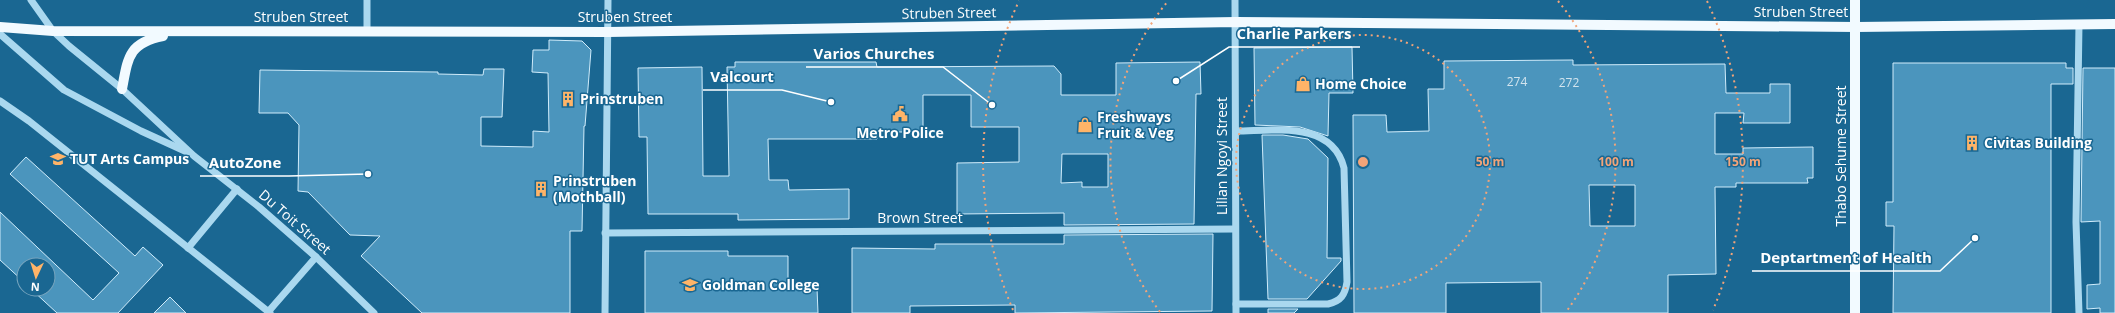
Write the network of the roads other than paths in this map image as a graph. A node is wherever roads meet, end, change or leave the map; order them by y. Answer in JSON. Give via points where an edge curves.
{"nodes":[{"id":1,"x":31,"y":0,"type":"edge"},
{"id":2,"x":367,"y":0,"type":"edge"},
{"id":3,"x":608,"y":0,"type":"edge"},
{"id":4,"x":1235,"y":0,"type":"edge"},
{"id":5,"x":1855,"y":0,"type":"edge"},
{"id":6,"x":1236,"y":22,"type":"junction"},
{"id":7,"x":2079,"y":24,"type":"junction"},
{"id":8,"x":2115,"y":24,"type":"edge"},
{"id":9,"x":0,"y":27,"type":"edge"},
{"id":10,"x":1856,"y":27,"type":"junction"},
{"id":11,"x":53,"y":31,"type":"junction"},
{"id":12,"x":367,"y":31,"type":"junction"},
{"id":13,"x":185,"y":32,"type":"junction"},
{"id":14,"x":608,"y":32,"type":"junction"},
{"id":15,"x":0,"y":34,"type":"edge"},
{"id":16,"x":122,"y":89,"type":"junction"},
{"id":17,"x":0,"y":101,"type":"edge"},
{"id":18,"x":1236,"y":131,"type":"junction"},
{"id":19,"x":194,"y":156,"type":"junction"},
{"id":20,"x":237,"y":189,"type":"junction"},
{"id":21,"x":1235,"y":229,"type":"junction"},
{"id":22,"x":605,"y":232,"type":"junction"},
{"id":23,"x":188,"y":248,"type":"junction"},
{"id":24,"x":316,"y":257,"type":"junction"},
{"id":25,"x":1236,"y":304,"type":"junction"},
{"id":26,"x":269,"y":312,"type":"edge"},
{"id":27,"x":374,"y":313,"type":"edge"},
{"id":28,"x":605,"y":313,"type":"edge"},
{"id":29,"x":1236,"y":313,"type":"edge"},
{"id":30,"x":1855,"y":313,"type":"edge"},
{"id":31,"x":2079,"y":313,"type":"edge"}],
"edges":[{"from":1,"to":11,"type":"street","name":"Du Toit Street"},
{"from":2,"to":12,"type":"street"},
{"from":3,"to":14,"type":"street"},
{"from":4,"to":6,"type":"street","name":"Lilian Ngoyi Street"},
{"from":5,"to":10,"type":"main road","name":"Thabo Sehume Street"},
{"from":6,"to":10,"type":"main road","name":"Struben Street"},
{"from":6,"to":14,"type":"main road","name":"Struben Street"},
{"from":6,"to":18,"type":"street","name":"Lilian Ngoyi Street"},
{"from":7,"to":8,"type":"main road","name":"Struben Street"},
{"from":7,"to":10,"type":"main road","name":"Struben Street"},
{"from":7,"to":31,"type":"street","via":[[2076,222]]},
{"from":9,"to":11,"type":"main road","name":"Struben Street"},
{"from":10,"to":30,"type":"main road","name":"Thabo Sehume Street"},
{"from":11,"to":13,"type":"main road","name":"Struben Street"},
{"from":11,"to":16,"type":"street","name":"Du Toit Street"},
{"from":12,"to":13,"type":"main road","name":"Struben Street"},
{"from":12,"to":14,"type":"main road","name":"Struben Street"},
{"from":13,"to":16,"type":"main road","via":[[149,39],[135,47],[129,56]]},
{"from":14,"to":22,"type":"street"},
{"from":15,"to":19,"type":"street","name":"Du Toit Street","via":[[64,90]]},
{"from":16,"to":19,"type":"street","name":"Du Toit Street"},
{"from":17,"to":23,"type":"street"},
{"from":18,"to":21,"type":"street","name":"Lilian Ngoyi Street"},
{"from":18,"to":25,"type":"street","via":[[1306,132],[1320,136],[1337,153],[1344,168],[1347,282],[1343,296],[1338,302],[1328,304]]},
{"from":19,"to":20,"type":"street","name":"Du Toit Street"},
{"from":20,"to":23,"type":"street"},
{"from":20,"to":24,"type":"street","name":"Du Toit Street"},
{"from":21,"to":22,"type":"street","name":"Brown Street"},
{"from":21,"to":25,"type":"street","name":"Lilian Ngoyi Street"},
{"from":22,"to":28,"type":"street"},
{"from":23,"to":26,"type":"street"},
{"from":24,"to":26,"type":"street"},
{"from":24,"to":27,"type":"street","name":"Du Toit Street"},
{"from":25,"to":29,"type":"street","name":"Lilian Ngoyi Street"}]}
